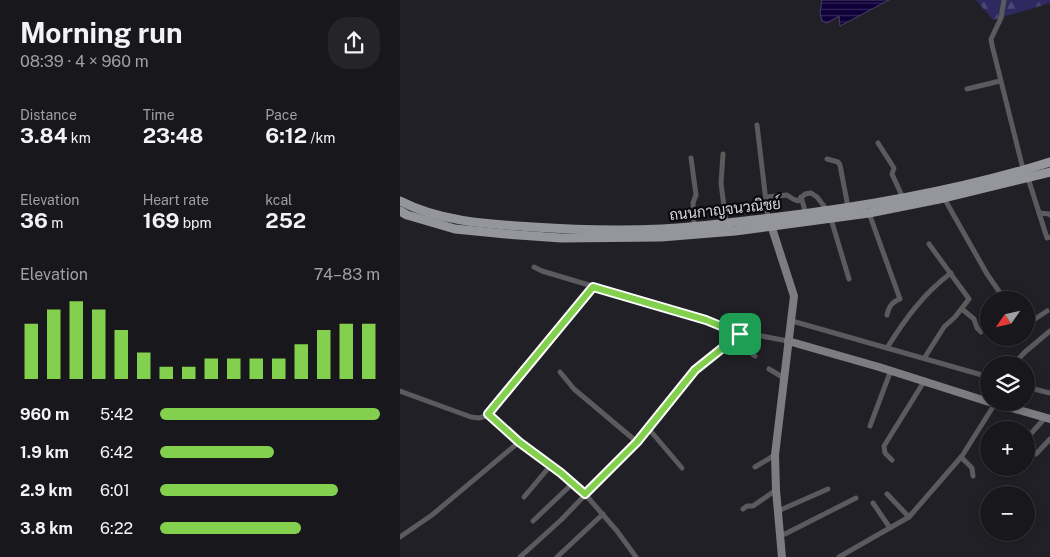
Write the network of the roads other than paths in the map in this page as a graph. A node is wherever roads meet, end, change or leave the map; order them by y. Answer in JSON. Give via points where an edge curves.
{"nodes":[{"id":1,"x":1004,"y":0,"type":"edge"},
{"id":2,"x":1000,"y":81,"type":"junction"},
{"id":3,"x":967,"y":89,"type":"dead end"},
{"id":4,"x":757,"y":126,"type":"dead end"},
{"id":5,"x":878,"y":143,"type":"dead end"},
{"id":6,"x":723,"y":154,"type":"dead end"},
{"id":7,"x":691,"y":158,"type":"dead end"},
{"id":8,"x":827,"y":159,"type":"dead end"},
{"id":9,"x":1050,"y":162,"type":"edge"},
{"id":10,"x":1023,"y":169,"type":"junction"},
{"id":11,"x":1050,"y":172,"type":"edge"},
{"id":12,"x":1028,"y":178,"type":"junction"},
{"id":13,"x":943,"y":194,"type":"junction"},
{"id":14,"x":766,"y":197,"type":"junction"},
{"id":15,"x":801,"y":198,"type":"junction"},
{"id":16,"x":902,"y":198,"type":"junction"},
{"id":17,"x":400,"y":201,"type":"edge"},
{"id":18,"x":848,"y":207,"type":"junction"},
{"id":19,"x":400,"y":211,"type":"edge"},
{"id":20,"x":869,"y":213,"type":"junction"},
{"id":21,"x":1039,"y":213,"type":"junction"},
{"id":22,"x":806,"y":214,"type":"junction"},
{"id":23,"x":829,"y":215,"type":"junction"},
{"id":24,"x":1050,"y":215,"type":"edge"},
{"id":25,"x":770,"y":222,"type":"junction"},
{"id":26,"x":726,"y":223,"type":"junction"},
{"id":27,"x":694,"y":226,"type":"junction"},
{"id":28,"x":1050,"y":236,"type":"edge"},
{"id":29,"x":929,"y":244,"type":"dead end"},
{"id":30,"x":534,"y":267,"type":"dead end"},
{"id":31,"x":951,"y":272,"type":"junction"},
{"id":32,"x":849,"y":279,"type":"dead end"},
{"id":33,"x":593,"y":287,"type":"junction"},
{"id":34,"x":998,"y":291,"type":"edge"},
{"id":35,"x":962,"y":309,"type":"junction"},
{"id":36,"x":1047,"y":311,"type":"dead end"},
{"id":37,"x":887,"y":315,"type":"dead end"},
{"id":38,"x":1035,"y":319,"type":"edge"},
{"id":39,"x":792,"y":321,"type":"junction"},
{"id":40,"x":980,"y":331,"type":"edge"},
{"id":41,"x":1050,"y":331,"type":"edge"},
{"id":42,"x":740,"y":334,"type":"junction"},
{"id":43,"x":732,"y":340,"type":"junction"},
{"id":44,"x":788,"y":340,"type":"junction"},
{"id":45,"x":887,"y":348,"type":"junction"},
{"id":46,"x":755,"y":356,"type":"dead end"},
{"id":47,"x":1021,"y":356,"type":"edge"},
{"id":48,"x":925,"y":357,"type":"junction"},
{"id":49,"x":769,"y":369,"type":"dead end"},
{"id":50,"x":891,"y":370,"type":"junction"},
{"id":51,"x":560,"y":372,"type":"dead end"},
{"id":52,"x":980,"y":374,"type":"edge"},
{"id":53,"x":784,"y":378,"type":"junction"},
{"id":54,"x":925,"y":380,"type":"junction"},
{"id":55,"x":1035,"y":390,"type":"edge"},
{"id":56,"x":400,"y":391,"type":"edge"},
{"id":57,"x":1050,"y":394,"type":"edge"},
{"id":58,"x":980,"y":399,"type":"edge"},
{"id":59,"x":988,"y":411,"type":"edge"},
{"id":60,"x":1020,"y":411,"type":"edge"},
{"id":61,"x":488,"y":414,"type":"junction"},
{"id":62,"x":1047,"y":419,"type":"edge"},
{"id":63,"x":870,"y":426,"type":"dead end"},
{"id":64,"x":648,"y":428,"type":"junction"},
{"id":65,"x":1035,"y":430,"type":"edge"},
{"id":66,"x":1050,"y":439,"type":"edge"},
{"id":67,"x":519,"y":442,"type":"junction"},
{"id":68,"x":637,"y":442,"type":"junction"},
{"id":69,"x":1036,"y":454,"type":"dead end"},
{"id":70,"x":776,"y":455,"type":"junction"},
{"id":71,"x":961,"y":457,"type":"junction"},
{"id":72,"x":892,"y":460,"type":"dead end"},
{"id":73,"x":551,"y":465,"type":"junction"},
{"id":74,"x":755,"y":467,"type":"dead end"},
{"id":75,"x":682,"y":468,"type":"dead end"},
{"id":76,"x":973,"y":476,"type":"dead end"},
{"id":77,"x":573,"y":483,"type":"junction"},
{"id":78,"x":828,"y":489,"type":"dead end"},
{"id":79,"x":776,"y":490,"type":"junction"},
{"id":80,"x":585,"y":494,"type":"junction"},
{"id":81,"x":887,"y":494,"type":"dead end"},
{"id":82,"x":524,"y":497,"type":"dead end"},
{"id":83,"x":856,"y":498,"type":"dead end"},
{"id":84,"x":873,"y":503,"type":"dead end"},
{"id":85,"x":743,"y":509,"type":"dead end"},
{"id":86,"x":778,"y":511,"type":"junction"},
{"id":87,"x":603,"y":514,"type":"junction"},
{"id":88,"x":909,"y":517,"type":"junction"},
{"id":89,"x":534,"y":521,"type":"dead end"},
{"id":90,"x":890,"y":528,"type":"junction"},
{"id":91,"x":780,"y":534,"type":"junction"},
{"id":92,"x":400,"y":537,"type":"edge"},
{"id":93,"x":520,"y":557,"type":"edge"},
{"id":94,"x":557,"y":557,"type":"edge"},
{"id":95,"x":636,"y":557,"type":"edge"},
{"id":96,"x":782,"y":557,"type":"edge"},
{"id":97,"x":840,"y":557,"type":"edge"}],
"edges":[{"from":1,"to":2,"type":"street","via":[[1001,18],[991,39]]},
{"from":2,"to":3,"type":"street"},
{"from":2,"to":10,"type":"street"},
{"from":4,"to":14,"type":"street"},
{"from":5,"to":16,"type":"street","via":[[894,168],[892,174]]},
{"from":6,"to":26,"type":"street","via":[[721,183]]},
{"from":7,"to":27,"type":"street","via":[[696,195]]},
{"from":8,"to":18,"type":"street","via":[[840,165]]},
{"from":9,"to":10,"type":"main road","name":"ถนนกาญจนวณิชย์"},
{"from":10,"to":12,"type":"street"},
{"from":10,"to":13,"type":"main road","name":"ถนนกาญจนวณิชย์"},
{"from":11,"to":12,"type":"main road","name":"ถนนกาญจนวณิชย์"},
{"from":12,"to":13,"type":"main road","name":"ถนนกาญจนวณิชย์"},
{"from":12,"to":21,"type":"street"},
{"from":13,"to":16,"type":"main road","name":"ถนนกาญจนวณิชย์"},
{"from":13,"to":20,"type":"main road","name":"ถนนกาญจนวณิชย์"},
{"from":13,"to":34,"type":"street"},
{"from":14,"to":15,"type":"street","via":[[787,195],[796,201]]},
{"from":14,"to":25,"type":"street"},
{"from":15,"to":22,"type":"street"},
{"from":15,"to":23,"type":"street","via":[[807,193],[813,194]]},
{"from":16,"to":18,"type":"main road","name":"ถนนกาญจนวณิชย์"},
{"from":17,"to":27,"type":"main road","name":"ถนนกาญจนวณิชย์","via":[[449,219],[501,225],[602,230]]},
{"from":18,"to":23,"type":"main road","name":"ถนนกาญจนวณิชย์"},
{"from":19,"to":25,"type":"main road","name":"ถนนกาญจนวณิชย์","via":[[455,229],[561,238],[661,237]]},
{"from":20,"to":23,"type":"main road","name":"ถนนกาญจนวณิชย์"},
{"from":20,"to":37,"type":"street","via":[[900,299],[893,302]]},
{"from":21,"to":24,"type":"street"},
{"from":21,"to":28,"type":"street","via":[[1047,238]]},
{"from":22,"to":23,"type":"main road","name":"ถนนกาญจนวณิชย์"},
{"from":22,"to":25,"type":"main road","name":"ถนนกาญจนวณิชย์"},
{"from":23,"to":25,"type":"main road","name":"ถนนกาญจนวณิชย์"},
{"from":23,"to":32,"type":"street"},
{"from":25,"to":26,"type":"main road","name":"ถนนกาญจนวณิชย์"},
{"from":25,"to":39,"type":"street","via":[[793,290]]},
{"from":26,"to":27,"type":"main road","name":"ถนนกาญจนวณิชย์"},
{"from":29,"to":31,"type":"street"},
{"from":30,"to":33,"type":"street"},
{"from":31,"to":35,"type":"street","via":[[969,298]]},
{"from":31,"to":45,"type":"street","via":[[931,288]]},
{"from":33,"to":42,"type":"street","via":[[706,320]]},
{"from":33,"to":61,"type":"street"},
{"from":35,"to":40,"type":"street","via":[[974,319]]},
{"from":35,"to":48,"type":"street","via":[[946,325]]},
{"from":36,"to":38,"type":"street"},
{"from":39,"to":44,"type":"street"},
{"from":39,"to":45,"type":"street"},
{"from":41,"to":47,"type":"street"},
{"from":42,"to":43,"type":"street"},
{"from":42,"to":44,"type":"street"},
{"from":43,"to":46,"type":"street"},
{"from":43,"to":64,"type":"street","via":[[695,370]]},
{"from":44,"to":50,"type":"street"},
{"from":44,"to":53,"type":"street"},
{"from":45,"to":48,"type":"street"},
{"from":48,"to":52,"type":"street"},
{"from":49,"to":53,"type":"street"},
{"from":50,"to":54,"type":"street"},
{"from":50,"to":63,"type":"street"},
{"from":51,"to":68,"type":"street","via":[[574,389]]},
{"from":53,"to":70,"type":"street"},
{"from":54,"to":58,"type":"street"},
{"from":54,"to":72,"type":"street","via":[[884,446],[885,453]]},
{"from":55,"to":57,"type":"street"},
{"from":56,"to":61,"type":"street","via":[[472,417]]},
{"from":59,"to":71,"type":"street"},
{"from":60,"to":62,"type":"street"},
{"from":61,"to":67,"type":"street"},
{"from":62,"to":65,"type":"street"},
{"from":64,"to":68,"type":"street"},
{"from":64,"to":75,"type":"street"},
{"from":66,"to":69,"type":"street"},
{"from":67,"to":73,"type":"street"},
{"from":67,"to":92,"type":"street","via":[[432,515]]},
{"from":68,"to":80,"type":"street"},
{"from":70,"to":74,"type":"street"},
{"from":70,"to":79,"type":"street"},
{"from":71,"to":76,"type":"street","via":[[972,468]]},
{"from":71,"to":88,"type":"street"},
{"from":73,"to":77,"type":"street"},
{"from":73,"to":82,"type":"street"},
{"from":77,"to":80,"type":"street"},
{"from":77,"to":89,"type":"street"},
{"from":78,"to":86,"type":"street"},
{"from":79,"to":85,"type":"street"},
{"from":79,"to":86,"type":"street"},
{"from":80,"to":87,"type":"street"},
{"from":80,"to":93,"type":"street"},
{"from":81,"to":88,"type":"street"},
{"from":83,"to":91,"type":"street"},
{"from":84,"to":90,"type":"street"},
{"from":86,"to":91,"type":"street"},
{"from":87,"to":94,"type":"street"},
{"from":87,"to":95,"type":"street"},
{"from":88,"to":90,"type":"street"},
{"from":90,"to":97,"type":"street"},
{"from":91,"to":96,"type":"street"}]}
